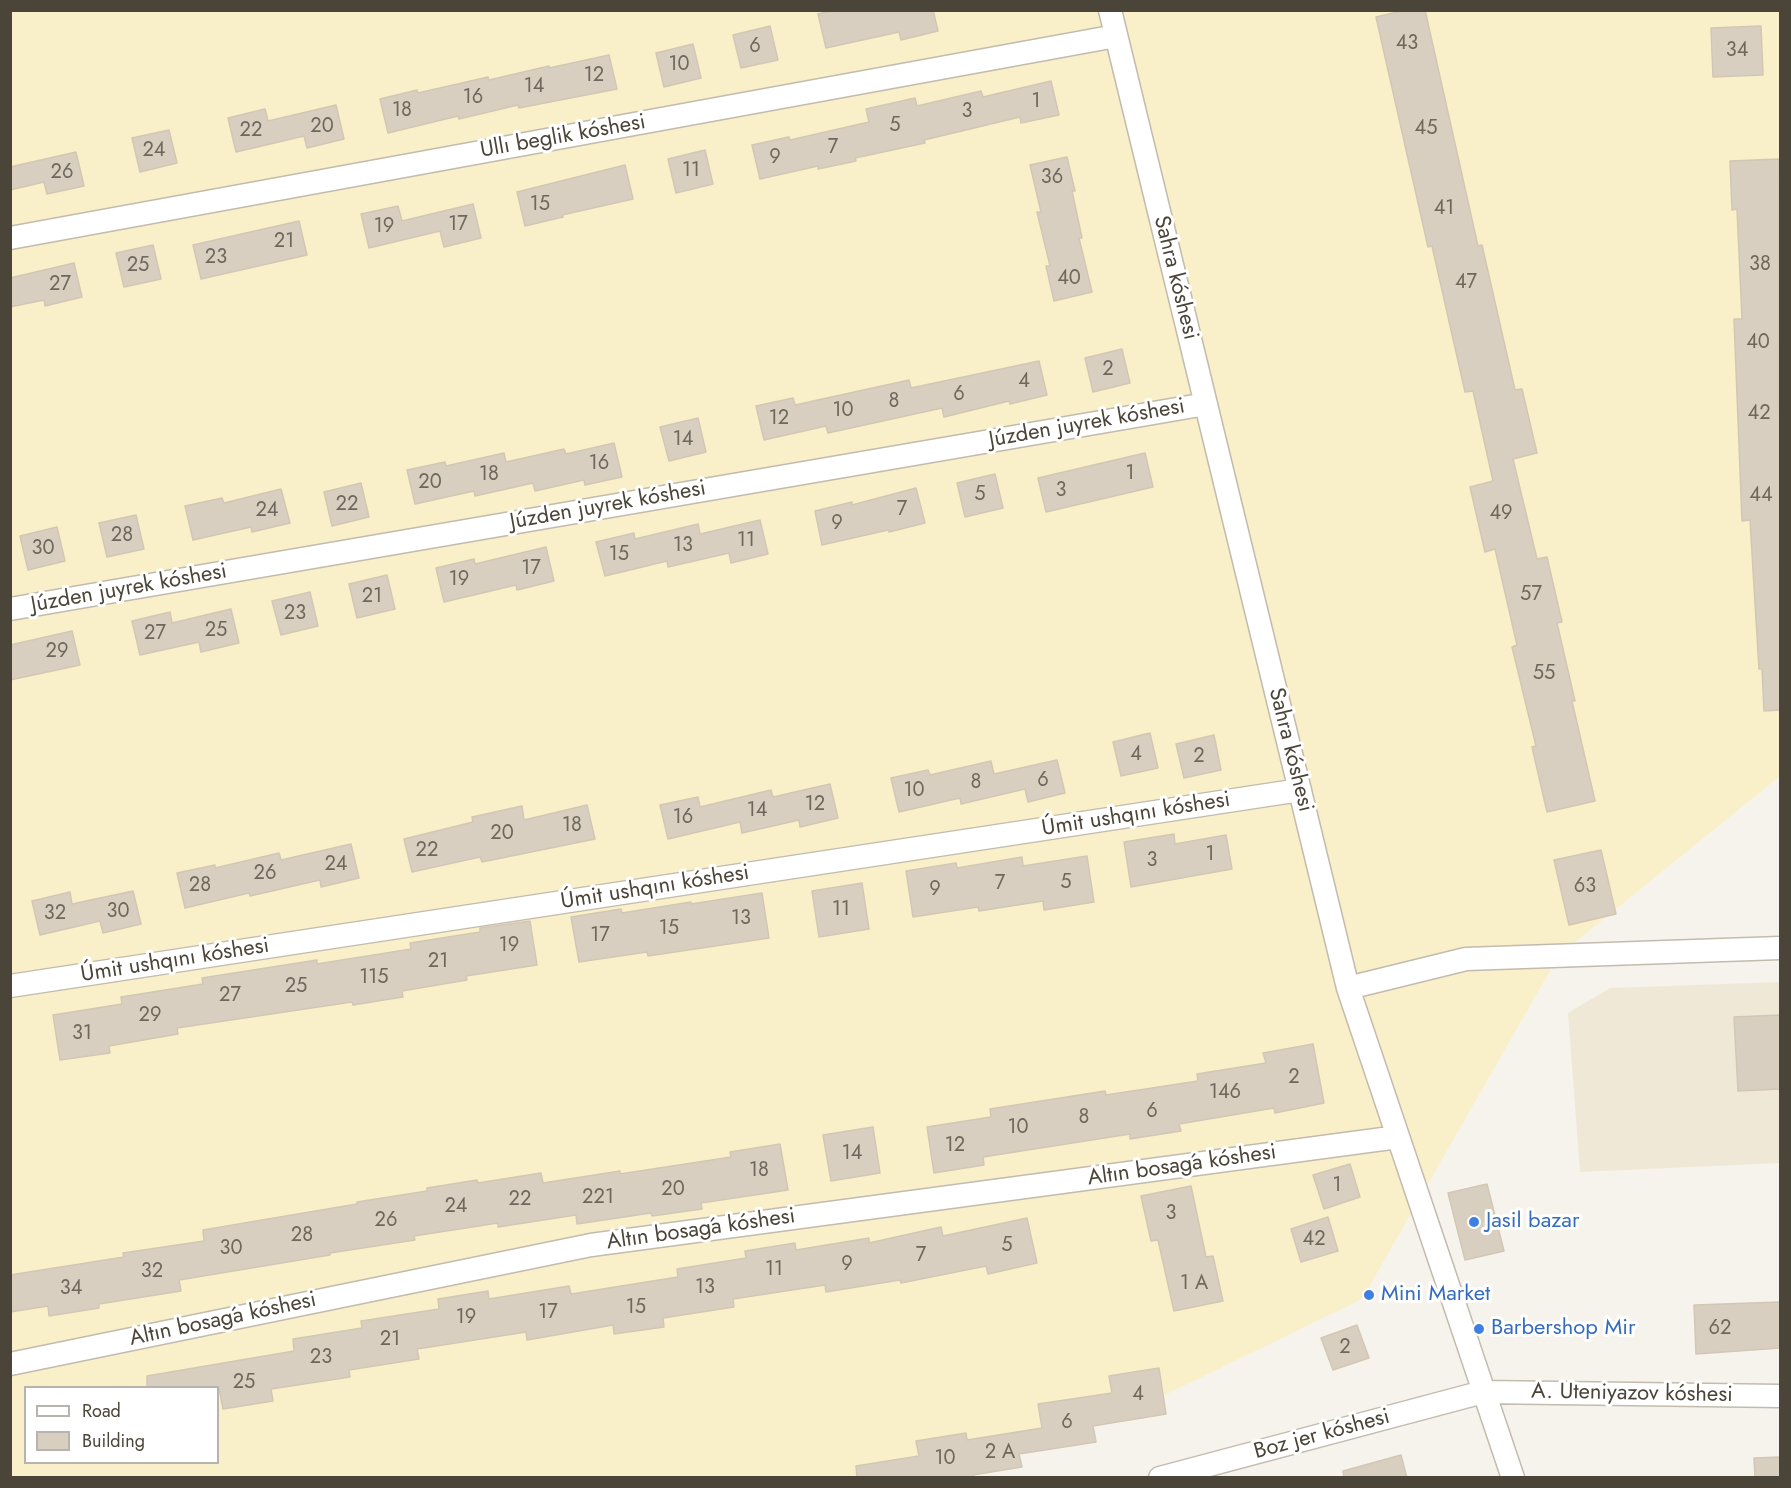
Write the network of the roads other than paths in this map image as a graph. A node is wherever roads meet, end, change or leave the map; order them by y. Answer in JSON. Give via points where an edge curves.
{"nodes":[{"id":1,"x":1110,"y":10,"type":"edge"},
{"id":2,"x":1116,"y":36,"type":"junction"},
{"id":3,"x":10,"y":238,"type":"edge"},
{"id":4,"x":1206,"y":404,"type":"junction"},
{"id":5,"x":10,"y":609,"type":"edge"},
{"id":6,"x":1300,"y":790,"type":"junction"},
{"id":7,"x":1780,"y":948,"type":"edge"},
{"id":8,"x":10,"y":986,"type":"edge"},
{"id":9,"x":1348,"y":988,"type":"junction"},
{"id":10,"x":1398,"y":1137,"type":"junction"},
{"id":11,"x":10,"y":1364,"type":"edge"},
{"id":12,"x":1484,"y":1392,"type":"junction"},
{"id":13,"x":1780,"y":1396,"type":"edge"},
{"id":14,"x":1160,"y":1478,"type":"edge"},
{"id":15,"x":1513,"y":1478,"type":"edge"}],
"edges":[{"from":1,"to":2,"type":"street","name":"Sahra kóshesi"},
{"from":2,"to":3,"type":"street","name":"Ullı beglik kóshesi"},
{"from":2,"to":4,"type":"street","name":"Sahra kóshesi"},
{"from":4,"to":5,"type":"street","name":"Júzden juyrek kóshesi"},
{"from":4,"to":6,"type":"street","name":"Sahra kóshesi"},
{"from":6,"to":8,"type":"street","name":"Úmit ushqını kóshesi"},
{"from":6,"to":9,"type":"street","name":"Sahra kóshesi"},
{"from":7,"to":9,"type":"street","via":[[1466,960]]},
{"from":9,"to":10,"type":"street","name":"Sahra kóshesi"},
{"from":10,"to":11,"type":"street","name":"Altın bosaǵa kóshesi","via":[[591,1245]]},
{"from":10,"to":12,"type":"street","name":"Sahra kóshesi"},
{"from":12,"to":13,"type":"street","name":"A. Uteniyazov kóshesi"},
{"from":12,"to":14,"type":"street","name":"Boz jer kóshesi"},
{"from":12,"to":15,"type":"street","name":"Sahra kóshesi"}]}
